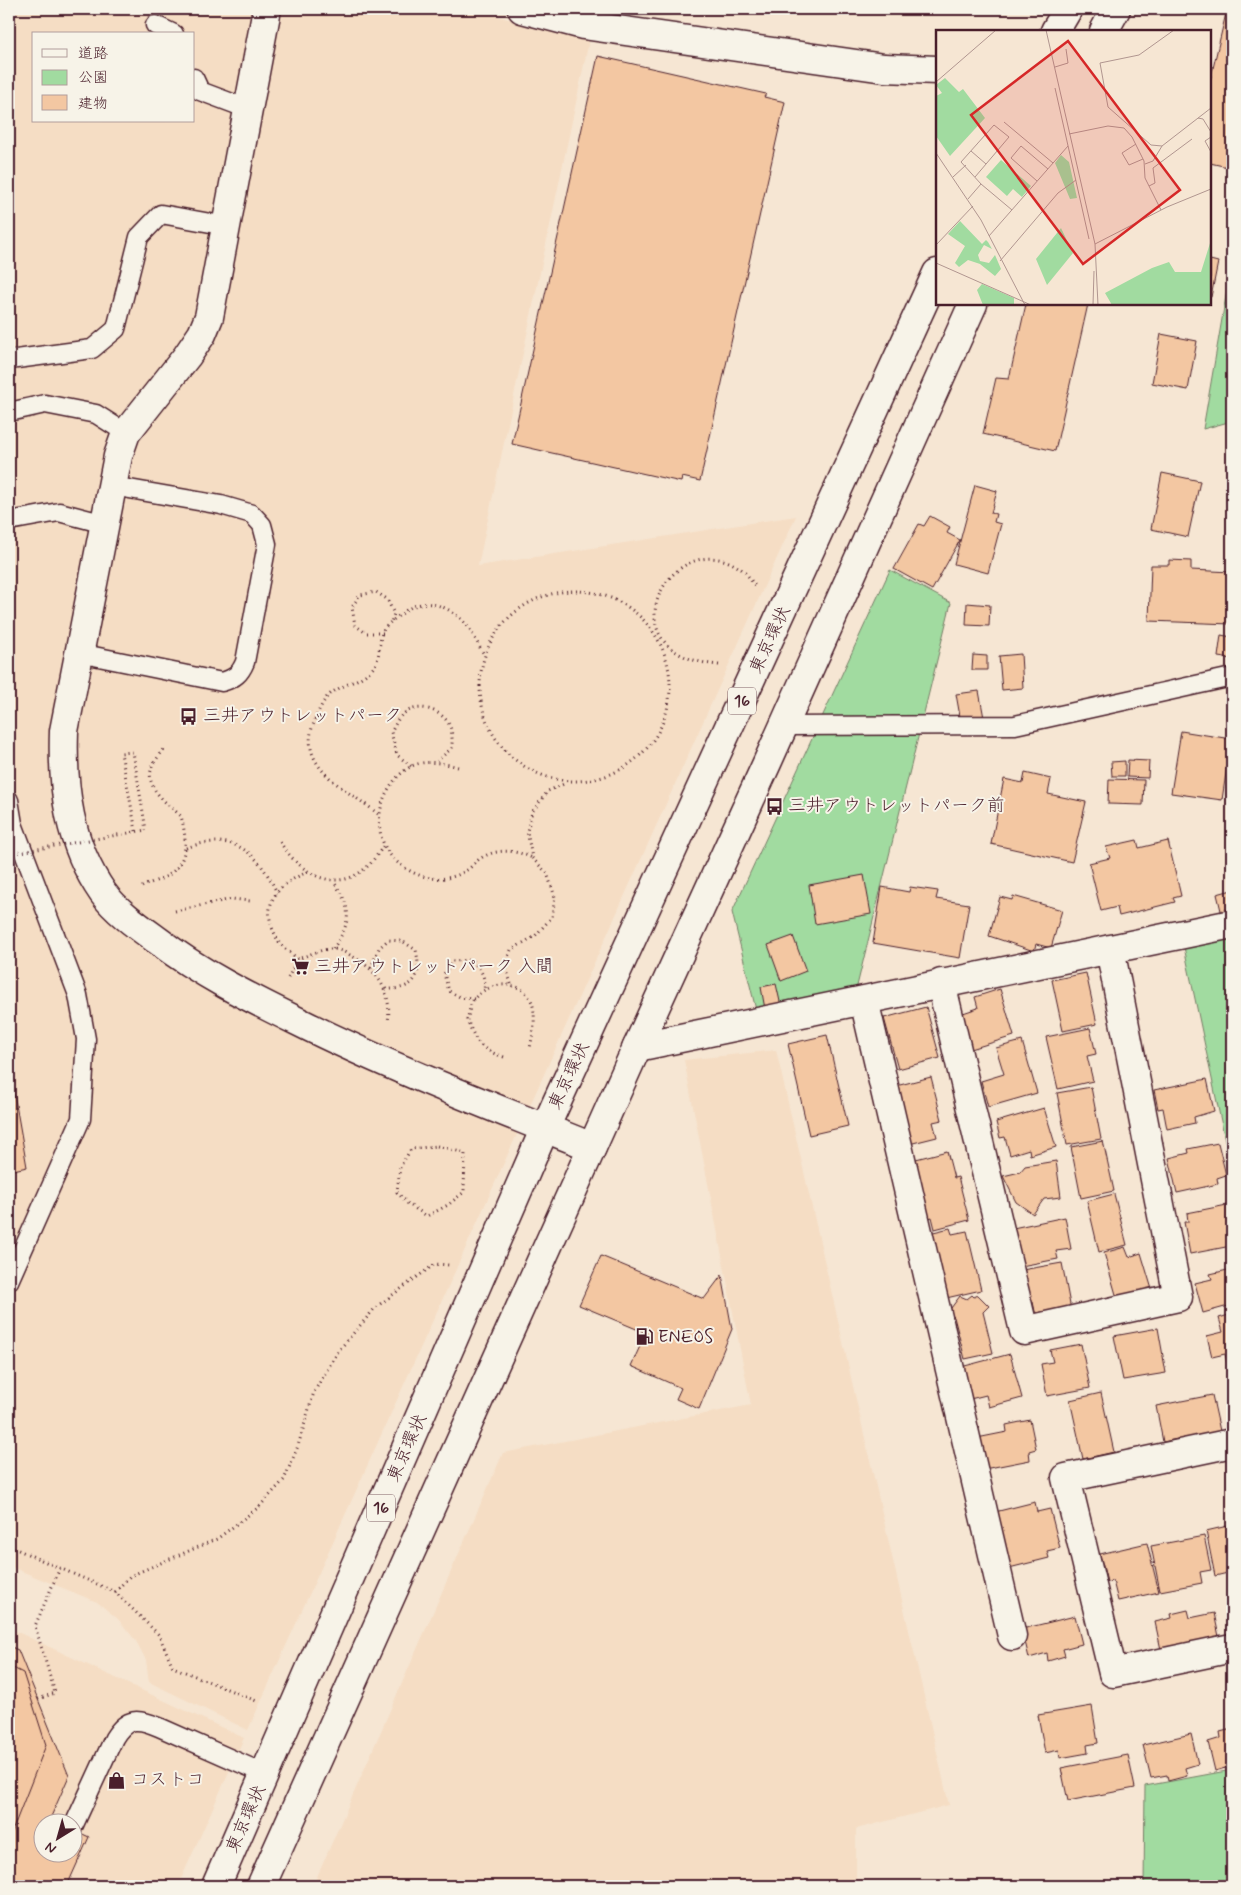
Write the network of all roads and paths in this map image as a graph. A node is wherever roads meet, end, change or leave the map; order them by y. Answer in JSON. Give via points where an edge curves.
{"nodes":[{"id":1,"x":267,"y":9,"type":"edge"},
{"id":2,"x":522,"y":9,"type":"edge"},
{"id":3,"x":1068,"y":9,"type":"edge"},
{"id":4,"x":1116,"y":9,"type":"edge"},
{"id":5,"x":155,"y":25,"type":"dead end"},
{"id":6,"x":1057,"y":30,"type":"edge"},
{"id":7,"x":1105,"y":30,"type":"edge"},
{"id":8,"x":170,"y":32,"type":"edge"},
{"id":9,"x":936,"y":70,"type":"edge"},
{"id":10,"x":195,"y":80,"type":"edge"},
{"id":11,"x":248,"y":109,"type":"junction"},
{"id":12,"x":227,"y":226,"type":"junction"},
{"id":13,"x":936,"y":275,"type":"edge"},
{"id":14,"x":973,"y":305,"type":"edge"},
{"id":15,"x":9,"y":360,"type":"edge"},
{"id":16,"x":9,"y":412,"type":"edge"},
{"id":17,"x":126,"y":433,"type":"junction"},
{"id":18,"x":112,"y":486,"type":"junction"},
{"id":19,"x":9,"y":521,"type":"edge"},
{"id":20,"x":105,"y":524,"type":"junction"},
{"id":21,"x":758,"y":590,"type":"dead end"},
{"id":22,"x":390,"y":623,"type":"junction"},
{"id":23,"x":382,"y":633,"type":"junction"},
{"id":24,"x":659,"y":637,"type":"junction"},
{"id":25,"x":80,"y":652,"type":"junction"},
{"id":26,"x":484,"y":654,"type":"junction"},
{"id":27,"x":724,"y":666,"type":"dead end"},
{"id":28,"x":1232,"y":677,"type":"edge"},
{"id":29,"x":784,"y":726,"type":"junction"},
{"id":30,"x":164,"y":749,"type":"dead end"},
{"id":31,"x":436,"y":762,"type":"junction"},
{"id":32,"x":411,"y":766,"type":"junction"},
{"id":33,"x":458,"y":767,"type":"dead end"},
{"id":34,"x":566,"y":782,"type":"junction"},
{"id":35,"x":9,"y":800,"type":"edge"},
{"id":36,"x":378,"y":814,"type":"junction"},
{"id":37,"x":136,"y":831,"type":"junction"},
{"id":38,"x":280,"y":842,"type":"dead end"},
{"id":39,"x":384,"y":845,"type":"junction"},
{"id":40,"x":186,"y":848,"type":"junction"},
{"id":41,"x":9,"y":854,"type":"edge"},
{"id":42,"x":532,"y":858,"type":"junction"},
{"id":43,"x":308,"y":872,"type":"junction"},
{"id":44,"x":334,"y":882,"type":"junction"},
{"id":45,"x":137,"y":890,"type":"dead end"},
{"id":46,"x":277,"y":893,"type":"junction"},
{"id":47,"x":250,"y":901,"type":"dead end"},
{"id":48,"x":173,"y":911,"type":"dead end"},
{"id":49,"x":1232,"y":924,"type":"edge"},
{"id":50,"x":333,"y":949,"type":"junction"},
{"id":51,"x":1110,"y":949,"type":"junction"},
{"id":52,"x":298,"y":958,"type":"junction"},
{"id":53,"x":371,"y":968,"type":"junction"},
{"id":54,"x":288,"y":978,"type":"dead end"},
{"id":55,"x":941,"y":983,"type":"junction"},
{"id":56,"x":511,"y":984,"type":"junction"},
{"id":57,"x":385,"y":990,"type":"junction"},
{"id":58,"x":484,"y":991,"type":"junction"},
{"id":59,"x":474,"y":999,"type":"junction"},
{"id":60,"x":864,"y":1000,"type":"junction"},
{"id":61,"x":388,"y":1022,"type":"dead end"},
{"id":62,"x":636,"y":1047,"type":"junction"},
{"id":63,"x":530,"y":1048,"type":"dead end"},
{"id":64,"x":504,"y":1057,"type":"dead end"},
{"id":65,"x":545,"y":1128,"type":"junction"},
{"id":66,"x":592,"y":1147,"type":"junction"},
{"id":67,"x":465,"y":1153,"type":"joint"},
{"id":68,"x":457,"y":1265,"type":"dead end"},
{"id":69,"x":9,"y":1281,"type":"edge"},
{"id":70,"x":1232,"y":1442,"type":"edge"},
{"id":71,"x":9,"y":1546,"type":"edge"},
{"id":72,"x":60,"y":1568,"type":"junction"},
{"id":73,"x":115,"y":1592,"type":"junction"},
{"id":74,"x":1012,"y":1636,"type":"dead end"},
{"id":75,"x":1232,"y":1648,"type":"edge"},
{"id":76,"x":38,"y":1699,"type":"dead end"},
{"id":77,"x":266,"y":1705,"type":"dead end"},
{"id":78,"x":265,"y":1774,"type":"junction"},
{"id":79,"x":79,"y":1812,"type":"edge"},
{"id":80,"x":216,"y":1886,"type":"edge"},
{"id":81,"x":261,"y":1886,"type":"edge"}],
"edges":[{"from":1,"to":11,"type":"main road"},
{"from":2,"to":9,"type":"main road","via":[[583,25],[884,68]]},
{"from":3,"to":6,"type":"main road"},
{"from":4,"to":7,"type":"main road"},
{"from":5,"to":8,"type":"lane"},
{"from":10,"to":11,"type":"lane","via":[[200,91]]},
{"from":11,"to":12,"type":"main road"},
{"from":12,"to":15,"type":"lane","via":[[160,214],[139,237],[116,329],[92,349]]},
{"from":12,"to":17,"type":"main road","via":[[214,295],[202,334]]},
{"from":13,"to":65,"type":"main road","name":"東京環状","number":"16"},
{"from":14,"to":29,"type":"main road"},
{"from":16,"to":17,"type":"lane","via":[[45,404],[79,410],[96,414]]},
{"from":17,"to":18,"type":"main road"},
{"from":18,"to":20,"type":"main road"},
{"from":18,"to":25,"type":"lane","via":[[221,505],[252,514],[262,525],[267,544],[245,662],[233,679],[222,682]]},
{"from":19,"to":20,"type":"lane","via":[[58,512]]},
{"from":20,"to":25,"type":"main road"},
{"from":21,"to":24,"type":"path","via":[[741,569],[718,559],[688,562],[662,584],[654,618]]},
{"from":22,"to":23,"type":"path"},
{"from":22,"to":23,"type":"path","via":[[394,614],[387,599],[376,592],[360,596],[352,607],[355,625],[366,634]]},
{"from":22,"to":26,"type":"path","via":[[407,609],[425,602],[448,608],[465,622]]},
{"from":23,"to":36,"type":"path","via":[[373,669],[327,697],[316,714],[309,739],[313,760],[333,782]]},
{"from":24,"to":26,"type":"path","via":[[635,613],[608,596],[578,590],[548,594],[520,607],[498,631]]},
{"from":24,"to":27,"type":"path","via":[[680,656],[698,663]]},
{"from":24,"to":34,"type":"path","via":[[667,654],[671,692],[663,720],[652,741],[630,761],[597,780]]},
{"from":25,"to":65,"type":"main road","via":[[64,731],[66,796],[80,854],[104,895],[137,926],[189,965],[255,1001],[419,1078]]},
{"from":26,"to":34,"type":"path","via":[[480,698],[494,734],[514,759],[538,774]]},
{"from":28,"to":29,"type":"lane","via":[[1015,726]]},
{"from":29,"to":62,"type":"main road"},
{"from":30,"to":40,"type":"path","via":[[152,767],[152,782],[157,796],[181,816]]},
{"from":31,"to":32,"type":"path"},
{"from":31,"to":32,"type":"path","via":[[452,748],[453,735],[447,722],[433,709],[416,708],[399,718],[391,732],[396,755]]},
{"from":31,"to":33,"type":"path"},
{"from":32,"to":36,"type":"path","via":[[395,779]]},
{"from":34,"to":42,"type":"path","via":[[548,791],[532,812],[527,832]]},
{"from":35,"to":69,"type":"lane","via":[[14,824],[78,995],[86,1039],[81,1119]]},
{"from":36,"to":39,"type":"path"},
{"from":37,"to":37,"type":"path","bridge":true,"via":[[146,830],[133,752],[120,753]]},
{"from":37,"to":41,"type":"path","bridge":true},
{"from":38,"to":43,"type":"path","via":[[290,858]]},
{"from":39,"to":42,"type":"path","via":[[396,861],[417,876],[435,880],[467,871],[482,857],[503,851],[519,851]]},
{"from":39,"to":44,"type":"path","via":[[369,865],[350,878]]},
{"from":40,"to":45,"type":"path","via":[[170,874]]},
{"from":40,"to":46,"type":"path","via":[[202,842],[224,842],[243,847],[257,857]]},
{"from":42,"to":56,"type":"path","via":[[547,873],[555,896],[552,917],[536,936],[511,950],[505,964]]},
{"from":43,"to":44,"type":"path"},
{"from":43,"to":46,"type":"path","via":[[293,878]]},
{"from":44,"to":50,"type":"path","via":[[349,910],[346,929]]},
{"from":46,"to":52,"type":"path","via":[[269,908],[269,919],[279,942]]},
{"from":47,"to":48,"type":"path","via":[[232,899]]},
{"from":49,"to":51,"type":"main road"},
{"from":50,"to":52,"type":"path"},
{"from":50,"to":53,"type":"path","via":[[347,953]]},
{"from":51,"to":55,"type":"main road"},
{"from":51,"to":55,"type":"main road","via":[[1178,1297],[1024,1331]]},
{"from":52,"to":54,"type":"path"},
{"from":53,"to":57,"type":"path"},
{"from":53,"to":57,"type":"path","via":[[379,948],[388,940],[402,941],[416,950],[420,966],[414,982],[400,990]]},
{"from":55,"to":60,"type":"main road"},
{"from":56,"to":58,"type":"path","via":[[492,985]]},
{"from":56,"to":63,"type":"path","via":[[524,992],[533,1004],[534,1030]]},
{"from":57,"to":61,"type":"path","via":[[390,1008]]},
{"from":58,"to":59,"type":"path"},
{"from":58,"to":59,"type":"path","via":[[485,980],[480,968],[470,960],[452,961],[444,974],[449,991]]},
{"from":59,"to":64,"type":"path","via":[[467,1020],[476,1042],[486,1051]]},
{"from":60,"to":62,"type":"main road"},
{"from":60,"to":74,"type":"main road"},
{"from":62,"to":66,"type":"main road"},
{"from":65,"to":66,"type":"main road"},
{"from":65,"to":78,"type":"main road","name":"東京環状","number":"16"},
{"from":66,"to":81,"type":"main road"},
{"from":67,"to":67,"type":"path","via":[[437,1146],[412,1149],[400,1167],[397,1192],[427,1216],[448,1205],[464,1192]]},
{"from":68,"to":73,"type":"path","via":[[435,1264],[376,1307],[340,1350],[314,1392],[284,1480],[259,1507],[217,1539],[130,1576]]},
{"from":70,"to":75,"type":"main road","via":[[1066,1478],[1113,1673]]},
{"from":71,"to":72,"type":"path"},
{"from":72,"to":73,"type":"path"},
{"from":72,"to":76,"type":"path","via":[[35,1626],[55,1693]]},
{"from":73,"to":77,"type":"path","via":[[159,1634],[173,1667]]},
{"from":78,"to":79,"type":"lane","via":[[152,1724],[131,1721],[121,1727],[114,1738]]},
{"from":78,"to":80,"type":"main road","name":"東京環状","number":"16"}]}
